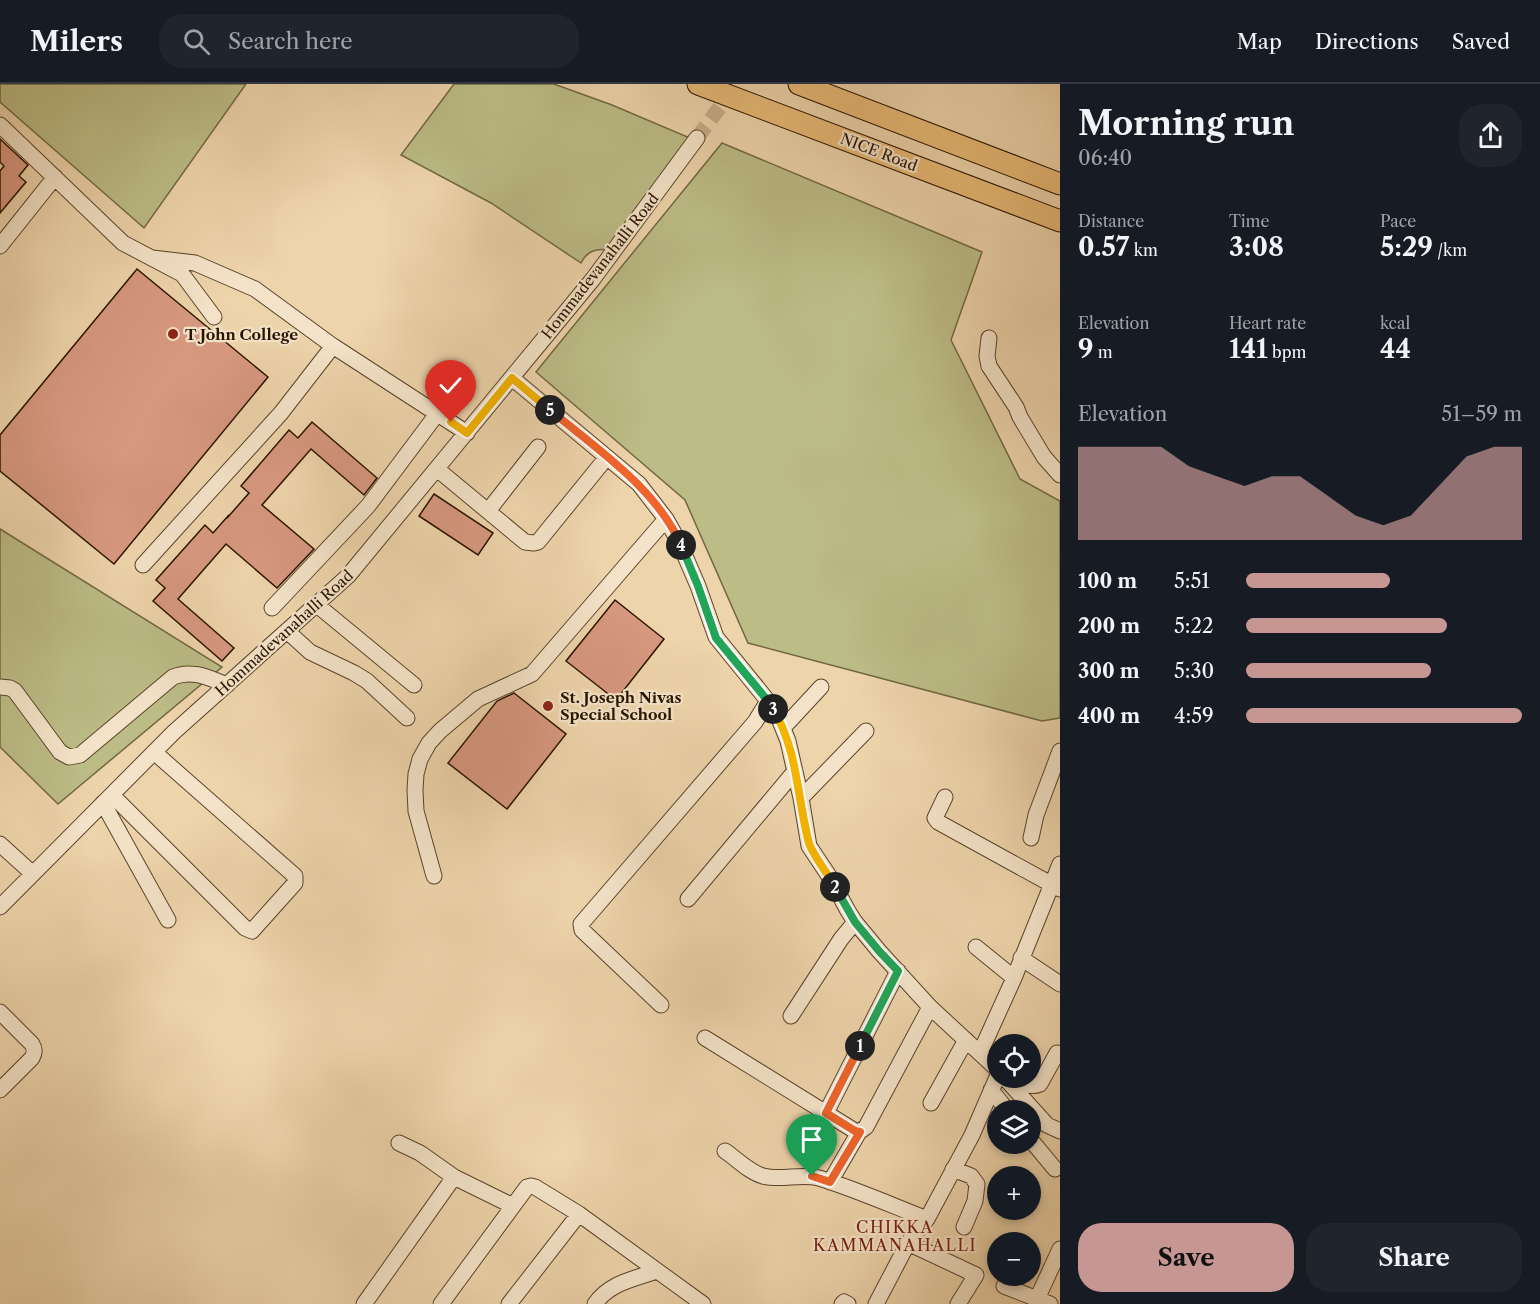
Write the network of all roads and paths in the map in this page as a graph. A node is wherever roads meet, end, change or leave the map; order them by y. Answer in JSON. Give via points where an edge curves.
{"nodes":[{"id":1,"x":698,"y":84,"type":"edge"},
{"id":2,"x":799,"y":84,"type":"edge"},
{"id":3,"x":0,"y":125,"type":"edge"},
{"id":4,"x":697,"y":138,"type":"tunnel mouth"},
{"id":5,"x":55,"y":177,"type":"junction"},
{"id":6,"x":1060,"y":184,"type":"edge"},
{"id":7,"x":1060,"y":221,"type":"edge"},
{"id":8,"x":0,"y":246,"type":"edge"},
{"id":9,"x":152,"y":258,"type":"junction"},
{"id":10,"x":214,"y":316,"type":"dead end"},
{"id":11,"x":989,"y":338,"type":"dead end"},
{"id":12,"x":333,"y":346,"type":"junction"},
{"id":13,"x":512,"y":378,"type":"junction"},
{"id":14,"x":438,"y":414,"type":"junction"},
{"id":15,"x":467,"y":433,"type":"junction"},
{"id":16,"x":538,"y":447,"type":"dead end"},
{"id":17,"x":607,"y":457,"type":"junction"},
{"id":18,"x":436,"y":469,"type":"junction"},
{"id":19,"x":1060,"y":475,"type":"edge"},
{"id":20,"x":488,"y":511,"type":"junction"},
{"id":21,"x":666,"y":519,"type":"junction"},
{"id":22,"x":143,"y":565,"type":"dead end"},
{"id":23,"x":317,"y":605,"type":"junction"},
{"id":24,"x":272,"y":608,"type":"dead end"},
{"id":25,"x":287,"y":632,"type":"junction"},
{"id":26,"x":227,"y":685,"type":"junction"},
{"id":27,"x":414,"y":685,"type":"dead end"},
{"id":28,"x":0,"y":687,"type":"edge"},
{"id":29,"x":821,"y":687,"type":"dead end"},
{"id":30,"x":768,"y":701,"type":"junction"},
{"id":31,"x":407,"y":718,"type":"dead end"},
{"id":32,"x":783,"y":728,"type":"junction"},
{"id":33,"x":866,"y":731,"type":"dead end"},
{"id":34,"x":1060,"y":751,"type":"edge"},
{"id":35,"x":154,"y":752,"type":"junction"},
{"id":36,"x":795,"y":771,"type":"junction"},
{"id":37,"x":945,"y":797,"type":"dead end"},
{"id":38,"x":801,"y":798,"type":"junction"},
{"id":39,"x":108,"y":799,"type":"junction"},
{"id":40,"x":1031,"y":838,"type":"dead end"},
{"id":41,"x":0,"y":844,"type":"edge"},
{"id":42,"x":1060,"y":864,"type":"edge"},
{"id":43,"x":33,"y":874,"type":"junction"},
{"id":44,"x":434,"y":876,"type":"dead end"},
{"id":45,"x":1056,"y":887,"type":"edge"},
{"id":46,"x":688,"y":899,"type":"dead end"},
{"id":47,"x":0,"y":907,"type":"edge"},
{"id":48,"x":168,"y":920,"type":"dead end"},
{"id":49,"x":855,"y":922,"type":"junction"},
{"id":50,"x":976,"y":947,"type":"dead end"},
{"id":51,"x":1022,"y":958,"type":"junction"},
{"id":52,"x":898,"y":971,"type":"junction"},
{"id":53,"x":1014,"y":978,"type":"junction"},
{"id":54,"x":1060,"y":984,"type":"edge"},
{"id":55,"x":661,"y":1005,"type":"dead end"},
{"id":56,"x":930,"y":1007,"type":"junction"},
{"id":57,"x":0,"y":1012,"type":"edge"},
{"id":58,"x":791,"y":1016,"type":"dead end"},
{"id":59,"x":705,"y":1038,"type":"dead end"},
{"id":60,"x":966,"y":1040,"type":"junction"},
{"id":61,"x":980,"y":1053,"type":"junction"},
{"id":62,"x":1057,"y":1053,"type":"dead end"},
{"id":63,"x":987,"y":1060,"type":"edge"},
{"id":64,"x":1041,"y":1082,"type":"edge"},
{"id":65,"x":1013,"y":1088,"type":"edge"},
{"id":66,"x":0,"y":1090,"type":"edge"},
{"id":67,"x":991,"y":1090,"type":"joint"},
{"id":68,"x":999,"y":1100,"type":"edge"},
{"id":69,"x":931,"y":1104,"type":"dead end"},
{"id":70,"x":826,"y":1113,"type":"junction"},
{"id":71,"x":1060,"y":1131,"type":"edge"},
{"id":72,"x":860,"y":1132,"type":"junction"},
{"id":73,"x":399,"y":1143,"type":"dead end"},
{"id":74,"x":725,"y":1151,"type":"dead end"},
{"id":75,"x":1041,"y":1152,"type":"edge"},
{"id":76,"x":953,"y":1169,"type":"junction"},
{"id":77,"x":1055,"y":1169,"type":"dead end"},
{"id":78,"x":454,"y":1177,"type":"junction"},
{"id":79,"x":830,"y":1182,"type":"junction"},
{"id":80,"x":513,"y":1206,"type":"junction"},
{"id":81,"x":579,"y":1214,"type":"junction"},
{"id":82,"x":927,"y":1219,"type":"junction"},
{"id":83,"x":964,"y":1227,"type":"dead end"},
{"id":84,"x":908,"y":1243,"type":"junction"},
{"id":85,"x":1060,"y":1249,"type":"edge"},
{"id":86,"x":657,"y":1271,"type":"junction"},
{"id":87,"x":1004,"y":1286,"type":"dead end"},
{"id":88,"x":682,"y":1298,"type":"edge"},
{"id":89,"x":1044,"y":1301,"type":"edge"},
{"id":90,"x":364,"y":1304,"type":"edge"},
{"id":91,"x":441,"y":1304,"type":"edge"},
{"id":92,"x":509,"y":1304,"type":"edge"},
{"id":93,"x":595,"y":1304,"type":"edge"},
{"id":94,"x":703,"y":1304,"type":"edge"},
{"id":95,"x":842,"y":1304,"type":"edge"},
{"id":96,"x":848,"y":1304,"type":"edge"},
{"id":97,"x":876,"y":1304,"type":"edge"},
{"id":98,"x":958,"y":1304,"type":"edge"}],
"edges":[{"from":1,"to":7,"type":"highway","name":"NICE Road"},
{"from":2,"to":6,"type":"highway"},
{"from":3,"to":5,"type":"street"},
{"from":4,"to":13,"type":"street","name":"Hommadevanahalli Road","via":[[593,279]]},
{"from":5,"to":8,"type":"street"},
{"from":5,"to":9,"type":"street","via":[[123,243]]},
{"from":9,"to":10,"type":"street","via":[[182,274]]},
{"from":9,"to":12,"type":"street","via":[[195,262],[255,289]]},
{"from":11,"to":19,"type":"street","via":[[989,366],[1044,457]]},
{"from":12,"to":14,"type":"street"},
{"from":12,"to":22,"type":"street","via":[[281,412]]},
{"from":13,"to":15,"type":"street","name":"Hommadevanahalli Road"},
{"from":13,"to":17,"type":"street"},
{"from":14,"to":15,"type":"street"},
{"from":14,"to":24,"type":"street","via":[[368,506]]},
{"from":15,"to":18,"type":"street","name":"Hommadevanahalli Road"},
{"from":16,"to":20,"type":"street"},
{"from":17,"to":20,"type":"street","via":[[538,542],[525,542]]},
{"from":17,"to":21,"type":"street","via":[[639,484]]},
{"from":18,"to":20,"type":"street"},
{"from":18,"to":23,"type":"street","name":"Hommadevanahalli Road","via":[[348,576]]},
{"from":21,"to":30,"type":"street","via":[[698,586],[716,638]]},
{"from":21,"to":44,"type":"street","via":[[532,674],[478,699],[429,743],[420,759],[415,790],[416,811]]},
{"from":23,"to":25,"type":"street","name":"Hommadevanahalli Road"},
{"from":23,"to":27,"type":"street"},
{"from":25,"to":26,"type":"street","name":"Hommadevanahalli Road"},
{"from":25,"to":31,"type":"street","via":[[310,652],[367,681]]},
{"from":26,"to":28,"type":"street","via":[[189,673],[173,677],[80,755],[69,757],[60,752],[15,691]]},
{"from":26,"to":35,"type":"street","name":"Hommadevanahalli Road"},
{"from":29,"to":32,"type":"street"},
{"from":30,"to":32,"type":"street"},
{"from":30,"to":55,"type":"street","via":[[581,924],[582,930]]},
{"from":32,"to":36,"type":"street"},
{"from":33,"to":38,"type":"street"},
{"from":34,"to":40,"type":"street"},
{"from":35,"to":39,"type":"street","name":"Hommadevanahalli Road"},
{"from":35,"to":39,"type":"street","via":[[295,876],[295,883],[252,931]]},
{"from":36,"to":38,"type":"street"},
{"from":36,"to":46,"type":"street"},
{"from":37,"to":45,"type":"street","via":[[936,814],[938,822]]},
{"from":38,"to":49,"type":"street","via":[[809,846]]},
{"from":39,"to":43,"type":"street","name":"Hommadevanahalli Road"},
{"from":39,"to":48,"type":"street"},
{"from":41,"to":43,"type":"street"},
{"from":42,"to":45,"type":"street"},
{"from":43,"to":47,"type":"street","name":"Hommadevanahalli Road"},
{"from":45,"to":51,"type":"street"},
{"from":49,"to":52,"type":"street"},
{"from":49,"to":58,"type":"street"},
{"from":50,"to":53,"type":"street"},
{"from":51,"to":53,"type":"street"},
{"from":51,"to":54,"type":"street"},
{"from":52,"to":56,"type":"street"},
{"from":52,"to":70,"type":"street"},
{"from":53,"to":61,"type":"street"},
{"from":56,"to":60,"type":"street"},
{"from":56,"to":72,"type":"street","via":[[867,1127]]},
{"from":57,"to":66,"type":"street","via":[[32,1044],[34,1053]]},
{"from":59,"to":70,"type":"street"},
{"from":60,"to":61,"type":"street"},
{"from":60,"to":69,"type":"street"},
{"from":61,"to":63,"type":"street"},
{"from":62,"to":64,"type":"street"},
{"from":65,"to":71,"type":"street","via":[[1047,1125]]},
{"from":67,"to":68,"type":"street"},
{"from":67,"to":76,"type":"street"},
{"from":70,"to":72,"type":"street"},
{"from":72,"to":79,"type":"street"},
{"from":73,"to":78,"type":"street"},
{"from":74,"to":79,"type":"street","via":[[763,1176],[812,1176]]},
{"from":75,"to":77,"type":"street"},
{"from":76,"to":82,"type":"street"},
{"from":76,"to":83,"type":"street","via":[[970,1176],[977,1184],[975,1201]]},
{"from":78,"to":80,"type":"street"},
{"from":78,"to":90,"type":"street"},
{"from":79,"to":82,"type":"street"},
{"from":80,"to":81,"type":"street","via":[[527,1187],[535,1186]]},
{"from":80,"to":91,"type":"street"},
{"from":81,"to":86,"type":"street"},
{"from":81,"to":92,"type":"street"},
{"from":82,"to":84,"type":"street"},
{"from":84,"to":97,"type":"street"},
{"from":84,"to":98,"type":"street","via":[[976,1275]]},
{"from":85,"to":89,"type":"street"},
{"from":86,"to":88,"type":"street"},
{"from":86,"to":93,"type":"street","via":[[619,1284]]},
{"from":87,"to":89,"type":"street"},
{"from":88,"to":94,"type":"street"},
{"from":95,"to":96,"type":"street"}]}
